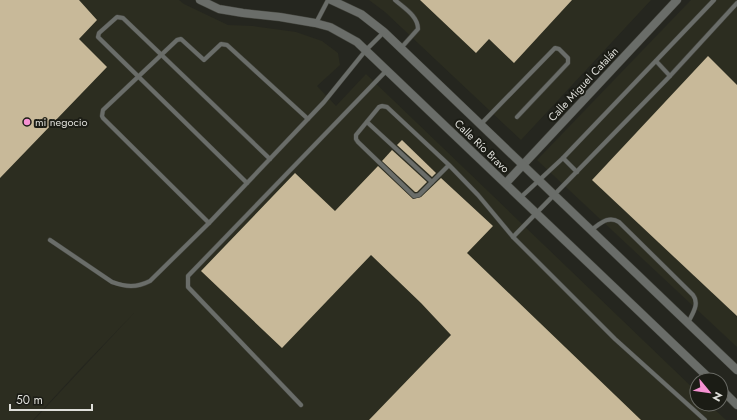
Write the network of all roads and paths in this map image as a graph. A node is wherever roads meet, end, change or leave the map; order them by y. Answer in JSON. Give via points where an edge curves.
{"nodes":[{"id":1,"x":200,"y":0,"type":"edge"},
{"id":2,"x":330,"y":0,"type":"edge"},
{"id":3,"x":395,"y":0,"type":"edge"},
{"id":4,"x":677,"y":0,"type":"edge"},
{"id":5,"x":714,"y":0,"type":"edge"},
{"id":6,"x":737,"y":3,"type":"edge"},
{"id":7,"x":315,"y":23,"type":"junction"},
{"id":8,"x":384,"y":32,"type":"junction"},
{"id":9,"x":401,"y":48,"type":"junction"},
{"id":10,"x":366,"y":50,"type":"junction"},
{"id":11,"x":162,"y":55,"type":"junction"},
{"id":12,"x":656,"y":61,"type":"junction"},
{"id":13,"x":387,"y":70,"type":"junction"},
{"id":14,"x":670,"y":76,"type":"junction"},
{"id":15,"x":138,"y":77,"type":"junction"},
{"id":16,"x":517,"y":117,"type":"dead end"},
{"id":17,"x":308,"y":119,"type":"junction"},
{"id":18,"x":367,"y":122,"type":"junction"},
{"id":19,"x":481,"y":124,"type":"junction"},
{"id":20,"x":563,"y":158,"type":"junction"},
{"id":21,"x":270,"y":159,"type":"junction"},
{"id":22,"x":522,"y":164,"type":"junction"},
{"id":23,"x":449,"y":165,"type":"junction"},
{"id":24,"x":577,"y":172,"type":"junction"},
{"id":25,"x":538,"y":179,"type":"junction"},
{"id":26,"x":432,"y":182,"type":"junction"},
{"id":27,"x":247,"y":183,"type":"junction"},
{"id":28,"x":506,"y":183,"type":"junction"},
{"id":29,"x":555,"y":195,"type":"junction"},
{"id":30,"x":520,"y":198,"type":"junction"},
{"id":31,"x":536,"y":213,"type":"junction"},
{"id":32,"x":209,"y":223,"type":"junction"},
{"id":33,"x":591,"y":230,"type":"junction"},
{"id":34,"x":513,"y":237,"type":"junction"},
{"id":35,"x":50,"y":240,"type":"dead end"},
{"id":36,"x":688,"y":323,"type":"junction"},
{"id":37,"x":737,"y":370,"type":"edge"},
{"id":38,"x":703,"y":372,"type":"edge"},
{"id":39,"x":729,"y":398,"type":"edge"},
{"id":40,"x":301,"y":405,"type":"dead end"},
{"id":41,"x":737,"y":405,"type":"edge"},
{"id":42,"x":705,"y":420,"type":"edge"}],
"edges":[{"from":1,"to":7,"type":"street","name":"Calle Río Bravo","via":[[219,9]]},
{"from":2,"to":7,"type":"lane"},
{"from":2,"to":8,"type":"street","name":"Calle Río Bravo","via":[[361,14]]},
{"from":3,"to":9,"type":"lane","via":[[418,22],[418,29]]},
{"from":4,"to":22,"type":"street","name":"Calle Miguel Catalán"},
{"from":5,"to":12,"type":"lane"},
{"from":6,"to":14,"type":"lane"},
{"from":7,"to":10,"type":"street","name":"Calle Río Bravo","via":[[344,34]]},
{"from":8,"to":9,"type":"street","name":"Calle Río Bravo"},
{"from":8,"to":10,"type":"lane"},
{"from":9,"to":19,"type":"street","name":"Calle Río Bravo"},
{"from":10,"to":13,"type":"street","name":"Calle Río Bravo"},
{"from":10,"to":17,"type":"lane"},
{"from":11,"to":15,"type":"lane"},
{"from":11,"to":15,"type":"lane","via":[[121,17],[117,17],[99,33],[98,37]]},
{"from":11,"to":17,"type":"lane","via":[[179,40],[183,40],[204,60],[221,44],[227,45]]},
{"from":11,"to":21,"type":"lane"},
{"from":12,"to":14,"type":"lane"},
{"from":12,"to":20,"type":"lane"},
{"from":13,"to":28,"type":"street","name":"Calle Río Bravo"},
{"from":13,"to":40,"type":"lane","via":[[188,276],[188,287]]},
{"from":14,"to":24,"type":"lane"},
{"from":15,"to":27,"type":"lane"},
{"from":15,"to":32,"type":"lane","via":[[103,110],[102,118]]},
{"from":16,"to":19,"type":"lane","via":[[568,63],[568,58],[559,48],[555,48]]},
{"from":17,"to":21,"type":"lane"},
{"from":18,"to":23,"type":"lane","via":[[379,107],[387,107]]},
{"from":18,"to":26,"type":"lane"},
{"from":18,"to":26,"type":"lane","via":[[356,135],[356,140],[412,195],[419,195]]},
{"from":19,"to":22,"type":"street","name":"Calle Río Bravo"},
{"from":20,"to":24,"type":"lane"},
{"from":20,"to":25,"type":"lane"},
{"from":21,"to":27,"type":"lane"},
{"from":22,"to":25,"type":"street","name":"Calle Río Bravo"},
{"from":22,"to":28,"type":"street","name":"Calle Miguel Catalán"},
{"from":23,"to":26,"type":"lane"},
{"from":23,"to":34,"type":"lane"},
{"from":24,"to":29,"type":"lane"},
{"from":25,"to":29,"type":"street","name":"Calle Río Bravo"},
{"from":25,"to":30,"type":"lane"},
{"from":27,"to":32,"type":"lane"},
{"from":28,"to":30,"type":"street","name":"Calle Río Bravo"},
{"from":29,"to":31,"type":"lane"},
{"from":29,"to":33,"type":"street","name":"Calle Río Bravo"},
{"from":30,"to":31,"type":"street","name":"Calle Río Bravo"},
{"from":31,"to":34,"type":"lane"},
{"from":31,"to":38,"type":"street","name":"Calle Río Bravo"},
{"from":32,"to":35,"type":"lane","via":[[150,281],[133,287],[112,282]]},
{"from":33,"to":36,"type":"street","name":"Calle Río Bravo"},
{"from":33,"to":36,"type":"lane","via":[[606,220],[619,222],[696,298],[696,306]]},
{"from":34,"to":42,"type":"lane","via":[[615,339]]},
{"from":36,"to":37,"type":"street","name":"Calle Río Bravo"},
{"from":39,"to":41,"type":"street"}]}
